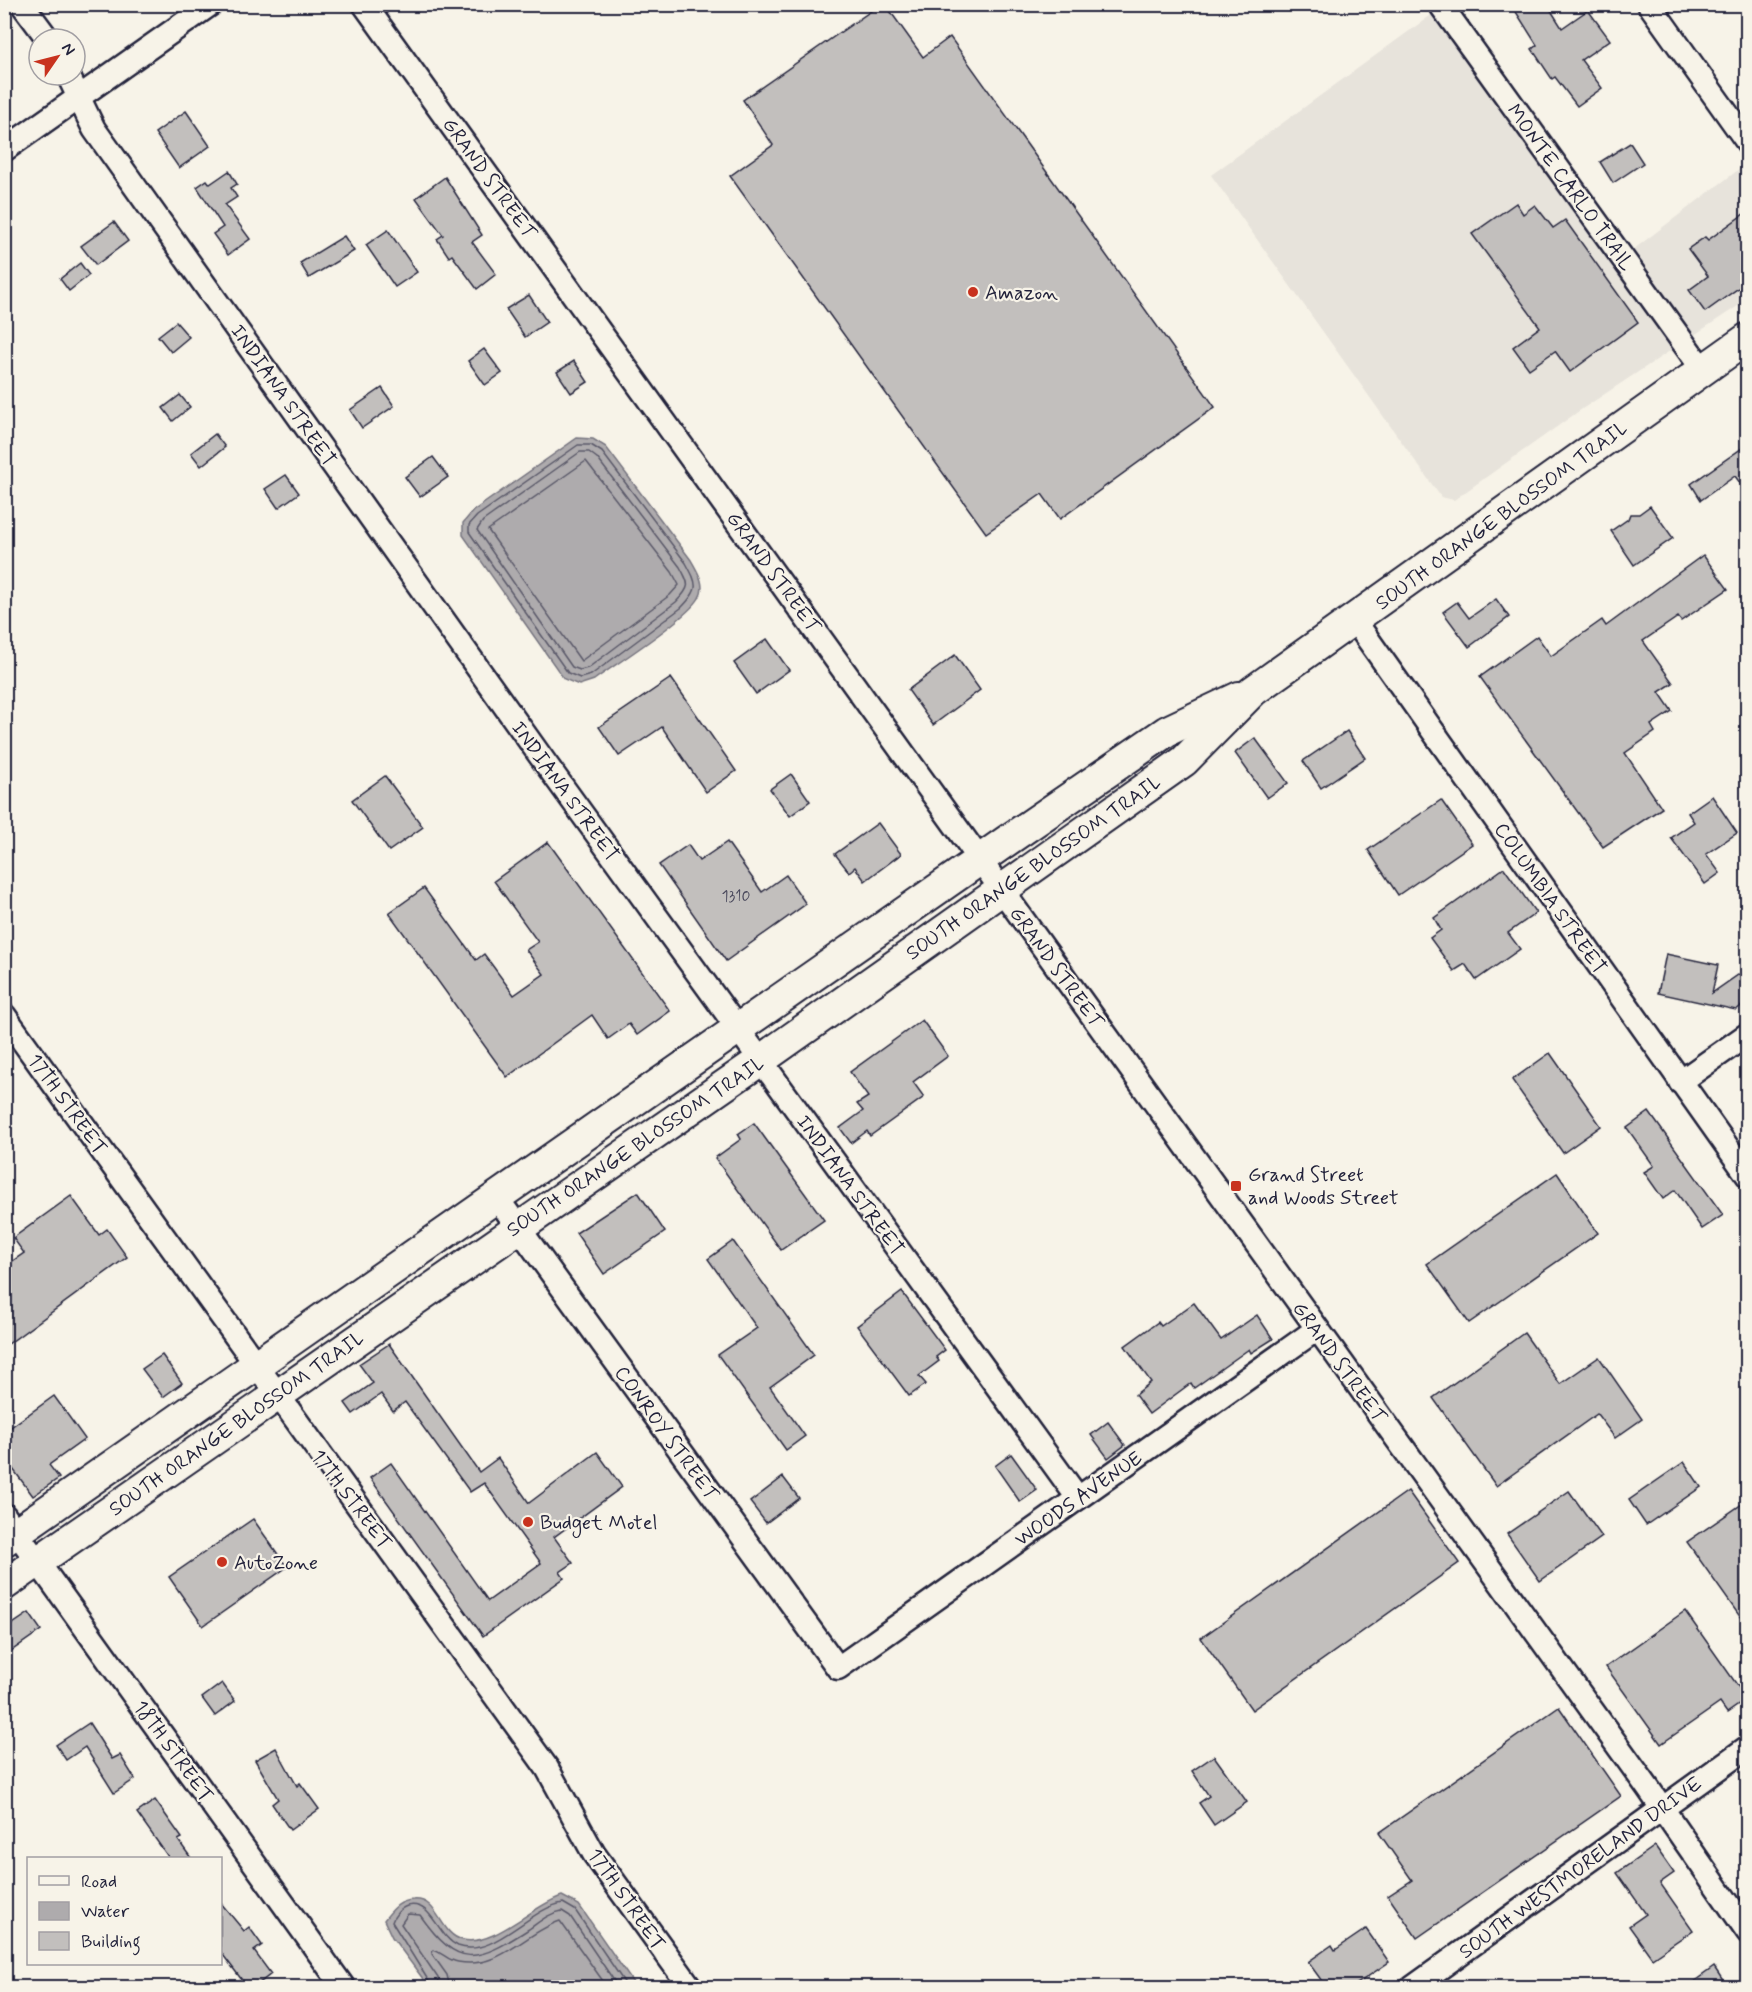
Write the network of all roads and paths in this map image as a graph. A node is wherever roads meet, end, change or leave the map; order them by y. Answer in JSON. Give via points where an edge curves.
{"nodes":[{"id":1,"x":22,"y":4,"type":"edge"},
{"id":2,"x":210,"y":4,"type":"edge"},
{"id":3,"x":364,"y":4,"type":"edge"},
{"id":4,"x":1440,"y":4,"type":"edge"},
{"id":5,"x":1649,"y":4,"type":"edge"},
{"id":6,"x":39,"y":27,"type":"edge"},
{"id":7,"x":73,"y":87,"type":"edge"},
{"id":8,"x":78,"y":99,"type":"junction"},
{"id":9,"x":1748,"y":143,"type":"edge"},
{"id":10,"x":4,"y":150,"type":"edge"},
{"id":11,"x":1748,"y":338,"type":"edge"},
{"id":12,"x":1703,"y":370,"type":"junction"},
{"id":13,"x":1355,"y":621,"type":"junction"},
{"id":14,"x":1253,"y":691,"type":"junction"},
{"id":15,"x":980,"y":859,"type":"junction"},
{"id":16,"x":1001,"y":889,"type":"junction"},
{"id":17,"x":4,"y":1016,"type":"edge"},
{"id":18,"x":738,"y":1029,"type":"junction"},
{"id":19,"x":1748,"y":1034,"type":"edge"},
{"id":20,"x":761,"y":1060,"type":"junction"},
{"id":21,"x":1680,"y":1082,"type":"junction"},
{"id":22,"x":1748,"y":1176,"type":"edge"},
{"id":23,"x":497,"y":1198,"type":"junction"},
{"id":24,"x":518,"y":1226,"type":"junction"},
{"id":25,"x":1317,"y":1329,"type":"junction"},
{"id":26,"x":256,"y":1366,"type":"junction"},
{"id":27,"x":277,"y":1394,"type":"junction"},
{"id":28,"x":1078,"y":1498,"type":"junction"},
{"id":29,"x":9,"y":1529,"type":"edge"},
{"id":30,"x":38,"y":1561,"type":"junction"},
{"id":31,"x":4,"y":1585,"type":"edge"},
{"id":32,"x":838,"y":1668,"type":"joint"},
{"id":33,"x":1748,"y":1747,"type":"edge"},
{"id":34,"x":1662,"y":1807,"type":"junction"},
{"id":35,"x":1748,"y":1932,"type":"edge"},
{"id":36,"x":1416,"y":1986,"type":"edge"},
{"id":37,"x":344,"y":1988,"type":"edge"},
{"id":38,"x":691,"y":1988,"type":"edge"}],
"edges":[{"from":1,"to":6,"type":"street"},
{"from":2,"to":8,"type":"street"},
{"from":3,"to":15,"type":"street","name":"GRAND STREET"},
{"from":4,"to":12,"type":"street","name":"MONTE CARLO TRAIL"},
{"from":5,"to":9,"type":"street"},
{"from":7,"to":8,"type":"street","name":"INDIANA STREET"},
{"from":8,"to":10,"type":"street"},
{"from":8,"to":18,"type":"street","name":"INDIANA STREET","via":[[94,129]]},
{"from":11,"to":12,"type":"main road","name":"SOUTH ORANGE BLOSSOM TRAIL"},
{"from":12,"to":13,"type":"main road","name":"SOUTH ORANGE BLOSSOM TRAIL"},
{"from":13,"to":14,"type":"main road","name":"SOUTH ORANGE BLOSSOM TRAIL"},
{"from":13,"to":21,"type":"street","name":"COLUMBIA STREET"},
{"from":14,"to":15,"type":"main road","name":"SOUTH ORANGE BLOSSOM TRAIL","via":[[1167,730]]},
{"from":14,"to":16,"type":"main road","name":"SOUTH ORANGE BLOSSOM TRAIL","via":[[1184,761]]},
{"from":15,"to":16,"type":"street","name":"GRAND STREET"},
{"from":15,"to":18,"type":"main road","name":"SOUTH ORANGE BLOSSOM TRAIL"},
{"from":16,"to":20,"type":"main road","name":"SOUTH ORANGE BLOSSOM TRAIL"},
{"from":16,"to":25,"type":"street","name":"GRAND STREET"},
{"from":17,"to":26,"type":"street","name":"17TH STREET"},
{"from":18,"to":20,"type":"street","name":"INDIANA STREET"},
{"from":18,"to":23,"type":"main road","name":"SOUTH ORANGE BLOSSOM TRAIL"},
{"from":19,"to":21,"type":"street"},
{"from":20,"to":24,"type":"main road","name":"SOUTH ORANGE BLOSSOM TRAIL"},
{"from":20,"to":28,"type":"street","name":"INDIANA STREET"},
{"from":21,"to":22,"type":"street","name":"COLUMBIA STREET"},
{"from":23,"to":24,"type":"street","name":"CONROY STREET"},
{"from":23,"to":26,"type":"main road","name":"SOUTH ORANGE BLOSSOM TRAIL"},
{"from":24,"to":27,"type":"main road","name":"SOUTH ORANGE BLOSSOM TRAIL"},
{"from":24,"to":32,"type":"street","name":"CONROY STREET"},
{"from":25,"to":28,"type":"street","name":"WOODS AVENUE"},
{"from":25,"to":34,"type":"street","name":"GRAND STREET"},
{"from":26,"to":27,"type":"street","name":"17TH STREET"},
{"from":26,"to":29,"type":"main road","name":"SOUTH ORANGE BLOSSOM TRAIL"},
{"from":27,"to":30,"type":"main road","name":"SOUTH ORANGE BLOSSOM TRAIL"},
{"from":27,"to":38,"type":"street","name":"17TH STREET","via":[[547,1768],[594,1854]]},
{"from":28,"to":32,"type":"street","name":"WOODS AVENUE"},
{"from":29,"to":30,"type":"street","name":"18TH STREET"},
{"from":30,"to":31,"type":"main road","name":"SOUTH ORANGE BLOSSOM TRAIL"},
{"from":30,"to":37,"type":"street","name":"18TH STREET"},
{"from":33,"to":34,"type":"street","name":"SOUTH WESTMORELAND DRIVE"},
{"from":34,"to":35,"type":"street","name":"GRAND STREET"},
{"from":34,"to":36,"type":"street","name":"SOUTH WESTMORELAND DRIVE"}]}
